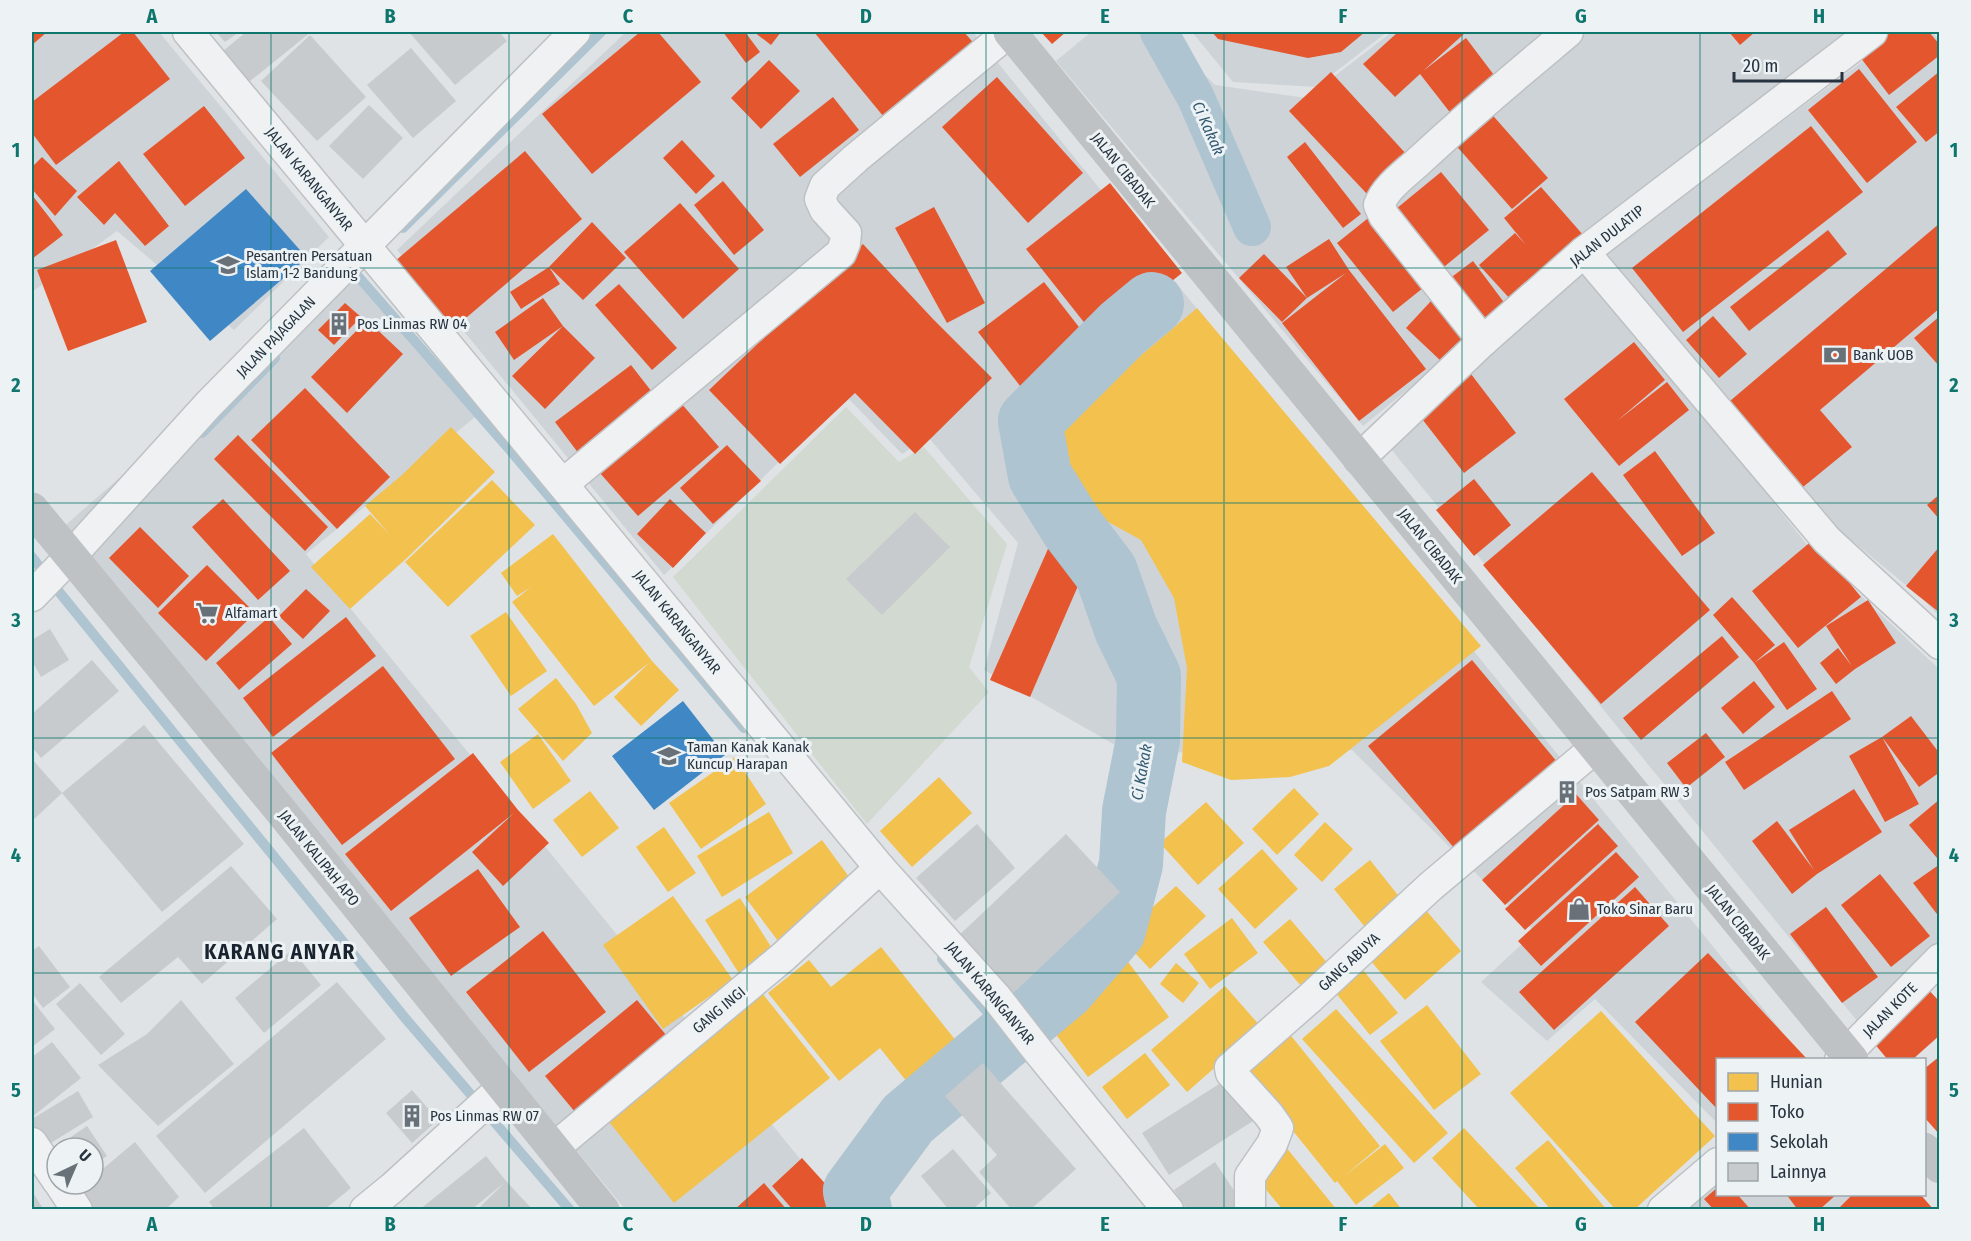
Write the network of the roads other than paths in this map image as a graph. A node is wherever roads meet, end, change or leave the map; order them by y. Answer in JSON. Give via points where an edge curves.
{"nodes":[{"id":1,"x":188,"y":32,"type":"edge"},
{"id":2,"x":1009,"y":32,"type":"edge"},
{"id":3,"x":1568,"y":32,"type":"edge"},
{"id":4,"x":1872,"y":32,"type":"edge"},
{"id":5,"x":570,"y":33,"type":"edge"},
{"id":6,"x":364,"y":246,"type":"junction"},
{"id":7,"x":1584,"y":252,"type":"junction"},
{"id":8,"x":1483,"y":341,"type":"junction"},
{"id":9,"x":1359,"y":459,"type":"junction"},
{"id":10,"x":563,"y":484,"type":"junction"},
{"id":11,"x":32,"y":509,"type":"edge"},
{"id":12,"x":71,"y":556,"type":"junction"},
{"id":13,"x":32,"y":596,"type":"edge"},
{"id":14,"x":1940,"y":644,"type":"edge"},
{"id":15,"x":1595,"y":747,"type":"junction"},
{"id":16,"x":880,"y":868,"type":"junction"},
{"id":17,"x":1940,"y":959,"type":"edge"},
{"id":18,"x":1846,"y":1057,"type":"edge"},
{"id":19,"x":488,"y":1101,"type":"junction"},
{"id":20,"x":32,"y":1143,"type":"edge"},
{"id":21,"x":554,"y":1148,"type":"junction"},
{"id":22,"x":1926,"y":1151,"type":"edge"},
{"id":23,"x":45,"y":1162,"type":"edge"},
{"id":24,"x":1716,"y":1165,"type":"edge"},
{"id":25,"x":1940,"y":1167,"type":"edge"},
{"id":26,"x":68,"y":1196,"type":"edge"},
{"id":27,"x":77,"y":1209,"type":"edge"},
{"id":28,"x":364,"y":1209,"type":"edge"},
{"id":29,"x":603,"y":1209,"type":"edge"},
{"id":30,"x":1168,"y":1209,"type":"edge"},
{"id":31,"x":1250,"y":1209,"type":"edge"},
{"id":32,"x":1663,"y":1209,"type":"edge"}],
"edges":[{"from":1,"to":6,"type":"street","name":"JALAN KARANGANYAR"},
{"from":2,"to":9,"type":"main road","name":"JALAN CIBADAK"},
{"from":2,"to":10,"type":"street","via":[[825,186],[820,199],[846,233],[841,254]]},
{"from":3,"to":8,"type":"street","via":[[1428,153],[1383,195],[1379,205],[1383,216]]},
{"from":4,"to":7,"type":"street","name":"JALAN DULATIP"},
{"from":5,"to":6,"type":"street","name":"JALAN PAJAGALAN"},
{"from":6,"to":10,"type":"street","name":"JALAN KARANGANYAR"},
{"from":6,"to":12,"type":"street","name":"JALAN PAJAGALAN","via":[[208,405]]},
{"from":7,"to":8,"type":"street","name":"JALAN DULATIP"},
{"from":7,"to":14,"type":"street","via":[[1827,540]]},
{"from":8,"to":9,"type":"street","name":"JALAN DULATIP"},
{"from":9,"to":15,"type":"main road","name":"JALAN CIBADAK"},
{"from":10,"to":16,"type":"street","name":"JALAN KARANGANYAR"},
{"from":11,"to":12,"type":"main road","name":"JALAN KALIPAH APO"},
{"from":12,"to":13,"type":"street","name":"JALAN PAJAGALAN"},
{"from":12,"to":19,"type":"main road","name":"JALAN KALIPAH APO","via":[[292,825]]},
{"from":15,"to":18,"type":"main road","name":"JALAN CIBADAK"},
{"from":15,"to":31,"type":"street","name":"GANG ABUYA","via":[[1431,886],[1230,1068],[1278,1128],[1250,1176]]},
{"from":16,"to":21,"type":"street","name":"GANG INGI","via":[[783,957]]},
{"from":16,"to":30,"type":"street","name":"JALAN KARANGANYAR","via":[[996,997]]},
{"from":17,"to":18,"type":"street","name":"JALAN KOTE"},
{"from":19,"to":21,"type":"main road","name":"JALAN KALIPAH APO"},
{"from":19,"to":28,"type":"street"},
{"from":20,"to":23,"type":"street"},
{"from":21,"to":29,"type":"main road","name":"JALAN KALIPAH APO"},
{"from":22,"to":25,"type":"main road"},
{"from":24,"to":32,"type":"street"},
{"from":26,"to":27,"type":"street"}]}
